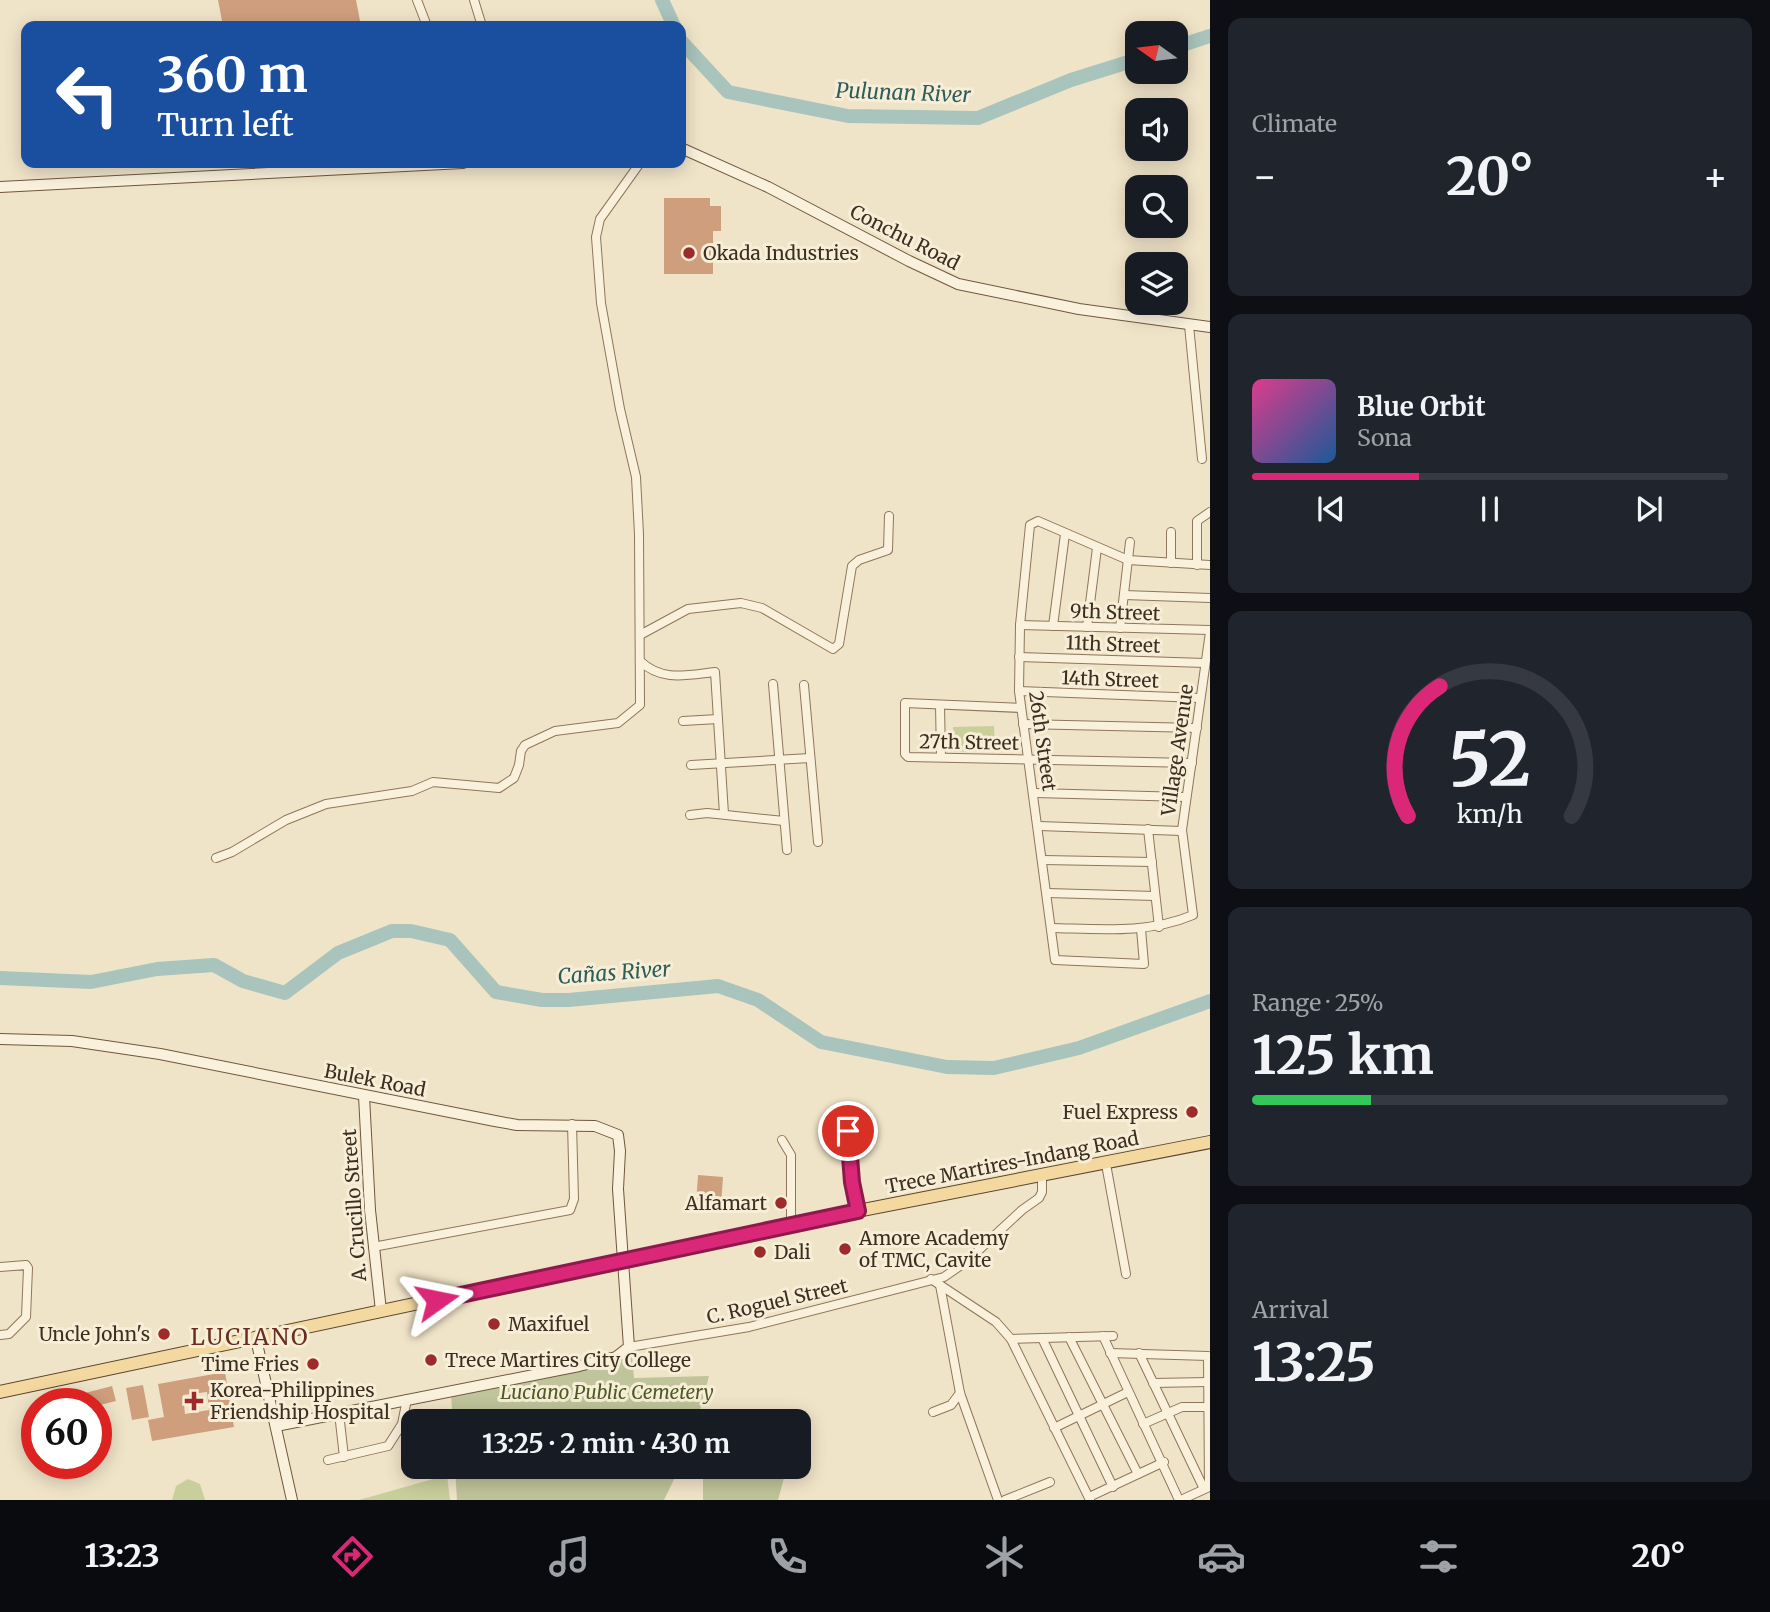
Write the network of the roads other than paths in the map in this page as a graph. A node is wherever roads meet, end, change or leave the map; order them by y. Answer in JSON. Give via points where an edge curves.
{"nodes":[{"id":1,"x":417,"y":0,"type":"edge"},
{"id":2,"x":474,"y":0,"type":"edge"},
{"id":3,"x":425,"y":21,"type":"edge"},
{"id":4,"x":480,"y":21,"type":"edge"},
{"id":5,"x":686,"y":150,"type":"edge"},
{"id":6,"x":367,"y":168,"type":"edge"},
{"id":7,"x":636,"y":168,"type":"edge"},
{"id":8,"x":0,"y":187,"type":"edge"},
{"id":9,"x":1189,"y":325,"type":"junction"},
{"id":10,"x":1210,"y":327,"type":"edge"},
{"id":11,"x":1202,"y":459,"type":"dead end"},
{"id":12,"x":1210,"y":512,"type":"edge"},
{"id":13,"x":1026,"y":515,"type":"dead end"},
{"id":14,"x":888,"y":516,"type":"dead end"},
{"id":15,"x":1033,"y":523,"type":"junction"},
{"id":16,"x":1171,"y":532,"type":"dead end"},
{"id":17,"x":1065,"y":534,"type":"junction"},
{"id":18,"x":1130,"y":542,"type":"dead end"},
{"id":19,"x":1097,"y":548,"type":"junction"},
{"id":20,"x":1128,"y":560,"type":"junction"},
{"id":21,"x":1171,"y":563,"type":"junction"},
{"id":22,"x":1197,"y":565,"type":"junction"},
{"id":23,"x":1210,"y":565,"type":"edge"},
{"id":24,"x":1124,"y":596,"type":"junction"},
{"id":25,"x":1210,"y":598,"type":"edge"},
{"id":26,"x":1020,"y":625,"type":"junction"},
{"id":27,"x":1053,"y":626,"type":"junction"},
{"id":28,"x":1087,"y":627,"type":"junction"},
{"id":29,"x":1120,"y":628,"type":"junction"},
{"id":30,"x":1210,"y":631,"type":"edge"},
{"id":31,"x":640,"y":635,"type":"junction"},
{"id":32,"x":1019,"y":657,"type":"junction"},
{"id":33,"x":640,"y":661,"type":"junction"},
{"id":34,"x":1205,"y":663,"type":"junction"},
{"id":35,"x":772,"y":684,"type":"dead end"},
{"id":36,"x":804,"y":685,"type":"dead end"},
{"id":37,"x":1019,"y":691,"type":"junction"},
{"id":38,"x":1200,"y":698,"type":"junction"},
{"id":39,"x":940,"y":705,"type":"junction"},
{"id":40,"x":1021,"y":708,"type":"junction"},
{"id":41,"x":718,"y":719,"type":"junction"},
{"id":42,"x":683,"y":721,"type":"dead end"},
{"id":43,"x":1023,"y":724,"type":"junction"},
{"id":44,"x":1197,"y":728,"type":"junction"},
{"id":45,"x":941,"y":757,"type":"junction"},
{"id":46,"x":810,"y":758,"type":"junction"},
{"id":47,"x":1030,"y":759,"type":"junction"},
{"id":48,"x":779,"y":762,"type":"junction"},
{"id":49,"x":720,"y":763,"type":"junction"},
{"id":50,"x":1192,"y":763,"type":"junction"},
{"id":51,"x":691,"y":765,"type":"dead end"},
{"id":52,"x":1035,"y":793,"type":"junction"},
{"id":53,"x":1186,"y":797,"type":"junction"},
{"id":54,"x":723,"y":814,"type":"junction"},
{"id":55,"x":690,"y":815,"type":"dead end"},
{"id":56,"x":784,"y":821,"type":"junction"},
{"id":57,"x":1039,"y":826,"type":"junction"},
{"id":58,"x":1148,"y":830,"type":"junction"},
{"id":59,"x":1182,"y":831,"type":"junction"},
{"id":60,"x":818,"y":842,"type":"dead end"},
{"id":61,"x":787,"y":850,"type":"dead end"},
{"id":62,"x":216,"y":858,"type":"dead end"},
{"id":63,"x":1043,"y":860,"type":"junction"},
{"id":64,"x":1152,"y":862,"type":"junction"},
{"id":65,"x":1047,"y":893,"type":"junction"},
{"id":66,"x":1155,"y":896,"type":"junction"},
{"id":67,"x":1159,"y":927,"type":"junction"},
{"id":68,"x":1051,"y":928,"type":"junction"},
{"id":69,"x":1141,"y":929,"type":"junction"},
{"id":70,"x":0,"y":1039,"type":"edge"},
{"id":71,"x":364,"y":1096,"type":"junction"},
{"id":72,"x":572,"y":1124,"type":"junction"},
{"id":73,"x":848,"y":1131,"type":"dead end"},
{"id":74,"x":782,"y":1140,"type":"dead end"},
{"id":75,"x":1210,"y":1142,"type":"edge"},
{"id":76,"x":1106,"y":1164,"type":"junction"},
{"id":77,"x":1042,"y":1175,"type":"junction"},
{"id":78,"x":858,"y":1211,"type":"junction"},
{"id":79,"x":791,"y":1224,"type":"junction"},
{"id":80,"x":373,"y":1247,"type":"junction"},
{"id":81,"x":625,"y":1260,"type":"junction"},
{"id":82,"x":0,"y":1267,"type":"edge"},
{"id":83,"x":1126,"y":1274,"type":"dead end"},
{"id":84,"x":930,"y":1279,"type":"junction"},
{"id":85,"x":940,"y":1285,"type":"junction"},
{"id":86,"x":381,"y":1311,"type":"junction"},
{"id":87,"x":0,"y":1335,"type":"edge"},
{"id":88,"x":1103,"y":1336,"type":"junction"},
{"id":89,"x":1113,"y":1336,"type":"dead end"},
{"id":90,"x":1042,"y":1338,"type":"junction"},
{"id":91,"x":1069,"y":1338,"type":"junction"},
{"id":92,"x":256,"y":1339,"type":"junction"},
{"id":93,"x":1011,"y":1339,"type":"junction"},
{"id":94,"x":629,"y":1347,"type":"junction"},
{"id":95,"x":1110,"y":1353,"type":"junction"},
{"id":96,"x":1139,"y":1353,"type":"junction"},
{"id":97,"x":1208,"y":1382,"type":"junction"},
{"id":98,"x":1153,"y":1383,"type":"junction"},
{"id":99,"x":0,"y":1392,"type":"edge"},
{"id":100,"x":1128,"y":1392,"type":"junction"},
{"id":101,"x":960,"y":1393,"type":"junction"},
{"id":102,"x":407,"y":1399,"type":"junction"},
{"id":103,"x":1103,"y":1402,"type":"junction"},
{"id":104,"x":1208,"y":1406,"type":"junction"},
{"id":105,"x":933,"y":1412,"type":"dead end"},
{"id":106,"x":1168,"y":1412,"type":"junction"},
{"id":107,"x":339,"y":1413,"type":"junction"},
{"id":108,"x":1079,"y":1414,"type":"junction"},
{"id":109,"x":1143,"y":1424,"type":"junction"},
{"id":110,"x":275,"y":1426,"type":"junction"},
{"id":111,"x":1054,"y":1428,"type":"junction"},
{"id":112,"x":344,"y":1457,"type":"junction"},
{"id":113,"x":328,"y":1460,"type":"dead end"},
{"id":114,"x":1164,"y":1462,"type":"junction"},
{"id":115,"x":1138,"y":1474,"type":"junction"},
{"id":116,"x":1050,"y":1482,"type":"dead end"},
{"id":117,"x":1113,"y":1487,"type":"junction"},
{"id":118,"x":1208,"y":1488,"type":"edge"},
{"id":119,"x":1090,"y":1499,"type":"edge"},
{"id":120,"x":292,"y":1500,"type":"edge"},
{"id":121,"x":999,"y":1500,"type":"edge"},
{"id":122,"x":1005,"y":1500,"type":"edge"},
{"id":123,"x":1180,"y":1500,"type":"edge"}],
"edges":[{"from":1,"to":3,"type":"street"},
{"from":2,"to":4,"type":"street"},
{"from":5,"to":9,"type":"main road","name":"Conchu Road","via":[[958,284]]},
{"from":6,"to":8,"type":"main road"},
{"from":7,"to":31,"type":"street","via":[[600,219],[596,237],[601,303],[636,477]]},
{"from":9,"to":10,"type":"main road","name":"Conchu Road"},
{"from":9,"to":11,"type":"street"},
{"from":12,"to":22,"type":"street","via":[[1197,521]]},
{"from":13,"to":15,"type":"street"},
{"from":14,"to":31,"type":"street","via":[[888,550],[852,566],[839,643],[833,649],[762,608],[741,603],[688,609]]},
{"from":15,"to":17,"type":"street"},
{"from":15,"to":26,"type":"street","name":"26th Street"},
{"from":16,"to":21,"type":"street"},
{"from":17,"to":19,"type":"street"},
{"from":17,"to":27,"type":"street"},
{"from":18,"to":20,"type":"street"},
{"from":19,"to":20,"type":"street"},
{"from":19,"to":28,"type":"street"},
{"from":20,"to":21,"type":"street"},
{"from":20,"to":24,"type":"street"},
{"from":21,"to":22,"type":"street"},
{"from":22,"to":23,"type":"street"},
{"from":24,"to":25,"type":"street"},
{"from":24,"to":29,"type":"street"},
{"from":26,"to":27,"type":"street","name":"9th Street"},
{"from":26,"to":32,"type":"street","name":"26th Street"},
{"from":27,"to":28,"type":"street","name":"9th Street"},
{"from":28,"to":29,"type":"street","name":"9th Street"},
{"from":29,"to":30,"type":"street","name":"9th Street"},
{"from":30,"to":34,"type":"street","name":"Village Avenue"},
{"from":31,"to":33,"type":"street"},
{"from":32,"to":34,"type":"street","name":"11th Street"},
{"from":32,"to":37,"type":"street","name":"26th Street"},
{"from":33,"to":41,"type":"street","via":[[667,676],[715,671]]},
{"from":33,"to":62,"type":"street","via":[[642,699],[628,716],[618,723],[555,731],[525,745],[514,778],[499,788],[433,782],[412,791],[326,804]]},
{"from":34,"to":38,"type":"street","name":"Village Avenue"},
{"from":35,"to":48,"type":"street"},
{"from":36,"to":46,"type":"street"},
{"from":37,"to":38,"type":"street","name":"14th Street"},
{"from":37,"to":40,"type":"street","name":"26th Street"},
{"from":38,"to":44,"type":"street","name":"Village Avenue"},
{"from":39,"to":40,"type":"street"},
{"from":39,"to":45,"type":"street"},
{"from":39,"to":45,"type":"street","name":"27th Street","via":[[906,703],[903,707],[905,754]]},
{"from":40,"to":43,"type":"street","name":"26th Street"},
{"from":41,"to":42,"type":"street"},
{"from":41,"to":49,"type":"street"},
{"from":43,"to":44,"type":"street"},
{"from":43,"to":47,"type":"street","name":"26th Street"},
{"from":44,"to":50,"type":"street","name":"Village Avenue"},
{"from":45,"to":47,"type":"street","name":"27th Street"},
{"from":46,"to":48,"type":"street"},
{"from":46,"to":60,"type":"street"},
{"from":47,"to":50,"type":"street","name":"27th Street"},
{"from":47,"to":52,"type":"street","name":"26th Street"},
{"from":48,"to":49,"type":"street"},
{"from":48,"to":56,"type":"street"},
{"from":49,"to":51,"type":"street"},
{"from":49,"to":54,"type":"street"},
{"from":50,"to":53,"type":"street","name":"Village Avenue"},
{"from":52,"to":53,"type":"street"},
{"from":52,"to":57,"type":"street","name":"26th Street"},
{"from":53,"to":59,"type":"street","name":"Village Avenue"},
{"from":54,"to":55,"type":"street"},
{"from":54,"to":56,"type":"street"},
{"from":56,"to":61,"type":"street"},
{"from":57,"to":58,"type":"street"},
{"from":57,"to":63,"type":"street","name":"26th Street"},
{"from":58,"to":59,"type":"street"},
{"from":58,"to":64,"type":"street"},
{"from":59,"to":67,"type":"street","name":"Village Avenue","via":[[1193,915]]},
{"from":63,"to":64,"type":"street"},
{"from":63,"to":65,"type":"street","name":"26th Street"},
{"from":64,"to":66,"type":"street"},
{"from":65,"to":66,"type":"street"},
{"from":65,"to":68,"type":"street","name":"26th Street"},
{"from":66,"to":67,"type":"street"},
{"from":67,"to":69,"type":"street"},
{"from":68,"to":69,"type":"street"},
{"from":68,"to":69,"type":"street","name":"26th Street","via":[[1055,960],[1144,964]]},
{"from":70,"to":71,"type":"main road","name":"Bulek Road","via":[[72,1041],[160,1054]]},
{"from":71,"to":72,"type":"main road","name":"Bulek Road","via":[[517,1125]]},
{"from":71,"to":80,"type":"main road","name":"A. Crucillo Street"},
{"from":72,"to":80,"type":"street","via":[[574,1199],[570,1210]]},
{"from":72,"to":81,"type":"main road","name":"Bulek Road","via":[[611,1130],[619,1139]]},
{"from":73,"to":78,"type":"street"},
{"from":74,"to":79,"type":"street","via":[[790,1153]]},
{"from":75,"to":76,"type":"main road","name":"Trece Martires-Indang Road"},
{"from":76,"to":77,"type":"main road","name":"Trece Martires-Indang Road"},
{"from":76,"to":83,"type":"street"},
{"from":77,"to":78,"type":"main road","name":"Trece Martires-Indang Road"},
{"from":77,"to":84,"type":"street","name":"C. Roguel Street","via":[[1040,1198],[957,1269]]},
{"from":78,"to":79,"type":"main road","name":"Trece Martires-Indang Road"},
{"from":79,"to":81,"type":"main road","name":"Trece Martires-Indang Road"},
{"from":80,"to":86,"type":"main road","name":"A. Crucillo Street"},
{"from":81,"to":86,"type":"main road","name":"Trece Martires-Indang Road"},
{"from":81,"to":94,"type":"main road","name":"Bulek Road"},
{"from":82,"to":87,"type":"street","via":[[28,1268],[26,1319],[9,1334]]},
{"from":84,"to":85,"type":"street"},
{"from":84,"to":94,"type":"street","name":"C. Roguel Street","via":[[749,1327]]},
{"from":85,"to":93,"type":"street","via":[[996,1322]]},
{"from":85,"to":101,"type":"street"},
{"from":86,"to":92,"type":"main road","name":"Trece Martires-Indang Road"},
{"from":88,"to":89,"type":"street"},
{"from":88,"to":91,"type":"street"},
{"from":88,"to":95,"type":"street"},
{"from":90,"to":91,"type":"street"},
{"from":90,"to":93,"type":"street"},
{"from":90,"to":108,"type":"street"},
{"from":91,"to":103,"type":"street"},
{"from":92,"to":99,"type":"main road","name":"Trece Martires-Indang Road"},
{"from":92,"to":110,"type":"main road"},
{"from":93,"to":111,"type":"street"},
{"from":94,"to":102,"type":"main road","via":[[616,1357],[579,1366]]},
{"from":95,"to":96,"type":"street"},
{"from":95,"to":100,"type":"street"},
{"from":96,"to":97,"type":"street","via":[[1208,1356]]},
{"from":96,"to":98,"type":"street"},
{"from":97,"to":98,"type":"street"},
{"from":97,"to":104,"type":"street"},
{"from":98,"to":106,"type":"street"},
{"from":100,"to":103,"type":"street"},
{"from":100,"to":109,"type":"street"},
{"from":101,"to":105,"type":"street","via":[[951,1405]]},
{"from":101,"to":121,"type":"street"},
{"from":102,"to":107,"type":"main road"},
{"from":102,"to":112,"type":"street","via":[[402,1424],[388,1446]]},
{"from":103,"to":108,"type":"street"},
{"from":103,"to":115,"type":"street"},
{"from":104,"to":106,"type":"street"},
{"from":104,"to":118,"type":"street"},
{"from":106,"to":109,"type":"street"},
{"from":106,"to":118,"type":"street"},
{"from":107,"to":110,"type":"main road"},
{"from":107,"to":112,"type":"street"},
{"from":108,"to":111,"type":"street"},
{"from":108,"to":117,"type":"street"},
{"from":109,"to":114,"type":"street"},
{"from":110,"to":120,"type":"main road"},
{"from":111,"to":119,"type":"street"},
{"from":112,"to":113,"type":"street"},
{"from":114,"to":115,"type":"street"},
{"from":114,"to":123,"type":"street"},
{"from":115,"to":117,"type":"street"},
{"from":116,"to":122,"type":"street"},
{"from":117,"to":119,"type":"street"},
{"from":118,"to":123,"type":"street"}]}
